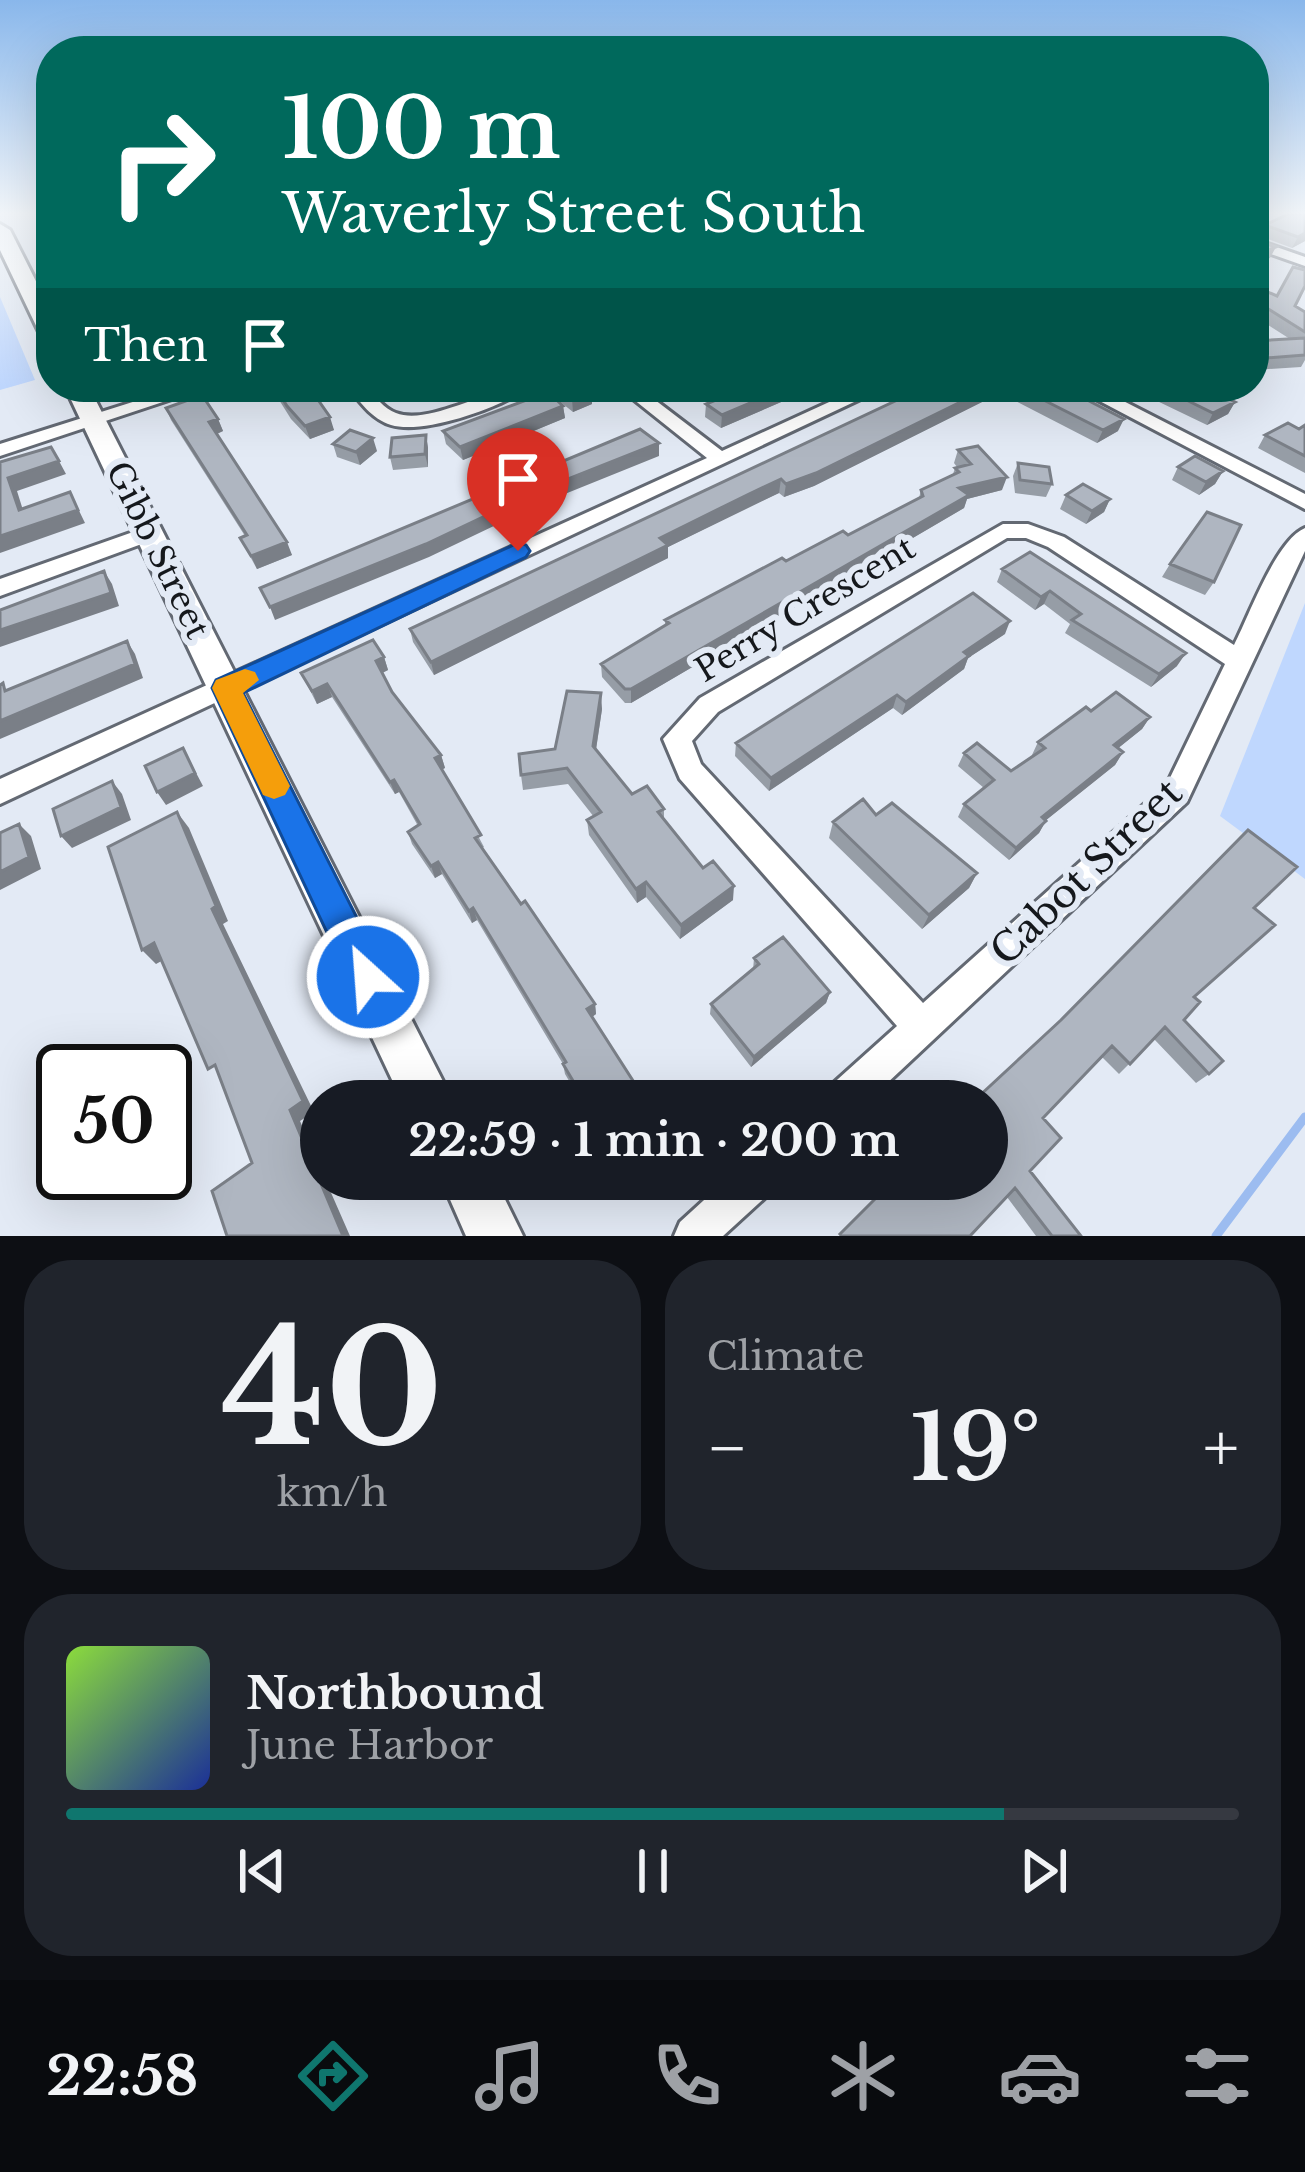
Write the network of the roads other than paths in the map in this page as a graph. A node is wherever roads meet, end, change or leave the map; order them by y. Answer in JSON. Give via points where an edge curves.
{"nodes":[{"id":1,"x":20,"y":272,"type":"edge"},
{"id":2,"x":36,"y":303,"type":"edge"},
{"id":3,"x":371,"y":402,"type":"edge"},
{"id":4,"x":478,"y":402,"type":"edge"},
{"id":5,"x":646,"y":402,"type":"edge"},
{"id":6,"x":843,"y":402,"type":"edge"},
{"id":7,"x":1111,"y":402,"type":"edge"},
{"id":8,"x":86,"y":404,"type":"edge"},
{"id":9,"x":0,"y":450,"type":"edge"},
{"id":10,"x":718,"y":457,"type":"junction"},
{"id":11,"x":1305,"y":502,"type":"edge"},
{"id":12,"x":150,"y":533,"type":"junction"},
{"id":13,"x":1305,"y":535,"type":"edge"},
{"id":14,"x":0,"y":588,"type":"edge"},
{"id":15,"x":1241,"y":662,"type":"junction"},
{"id":16,"x":226,"y":688,"type":"junction"},
{"id":17,"x":0,"y":792,"type":"edge"},
{"id":18,"x":921,"y":1027,"type":"junction"},
{"id":19,"x":418,"y":1080,"type":"edge"},
{"id":20,"x":864,"y":1080,"type":"edge"},
{"id":21,"x":476,"y":1200,"type":"edge"},
{"id":22,"x":733,"y":1200,"type":"edge"},
{"id":23,"x":494,"y":1236,"type":"edge"},
{"id":24,"x":694,"y":1236,"type":"edge"}],
"edges":[{"from":1,"to":2,"type":"main road"},
{"from":3,"to":4,"type":"street","via":[[399,423]]},
{"from":5,"to":10,"type":"street"},
{"from":6,"to":10,"type":"street"},
{"from":7,"to":11,"type":"street"},
{"from":8,"to":9,"type":"street"},
{"from":8,"to":12,"type":"main road","name":"Gibb Street"},
{"from":10,"to":16,"type":"street"},
{"from":12,"to":14,"type":"street"},
{"from":12,"to":16,"type":"main road","name":"Gibb Street"},
{"from":13,"to":15,"type":"street","name":"Cabot Street"},
{"from":15,"to":18,"type":"street","name":"Cabot Street","via":[[1168,802]]},
{"from":15,"to":18,"type":"street","name":"Perry Crescent","via":[[1056,542],[1003,531],[709,705],[677,739],[689,772]]},
{"from":16,"to":17,"type":"street"},
{"from":16,"to":19,"type":"main road","name":"Gibb Street"},
{"from":18,"to":20,"type":"street","name":"Cabot Street"},
{"from":21,"to":23,"type":"main road"},
{"from":22,"to":24,"type":"street"}]}
